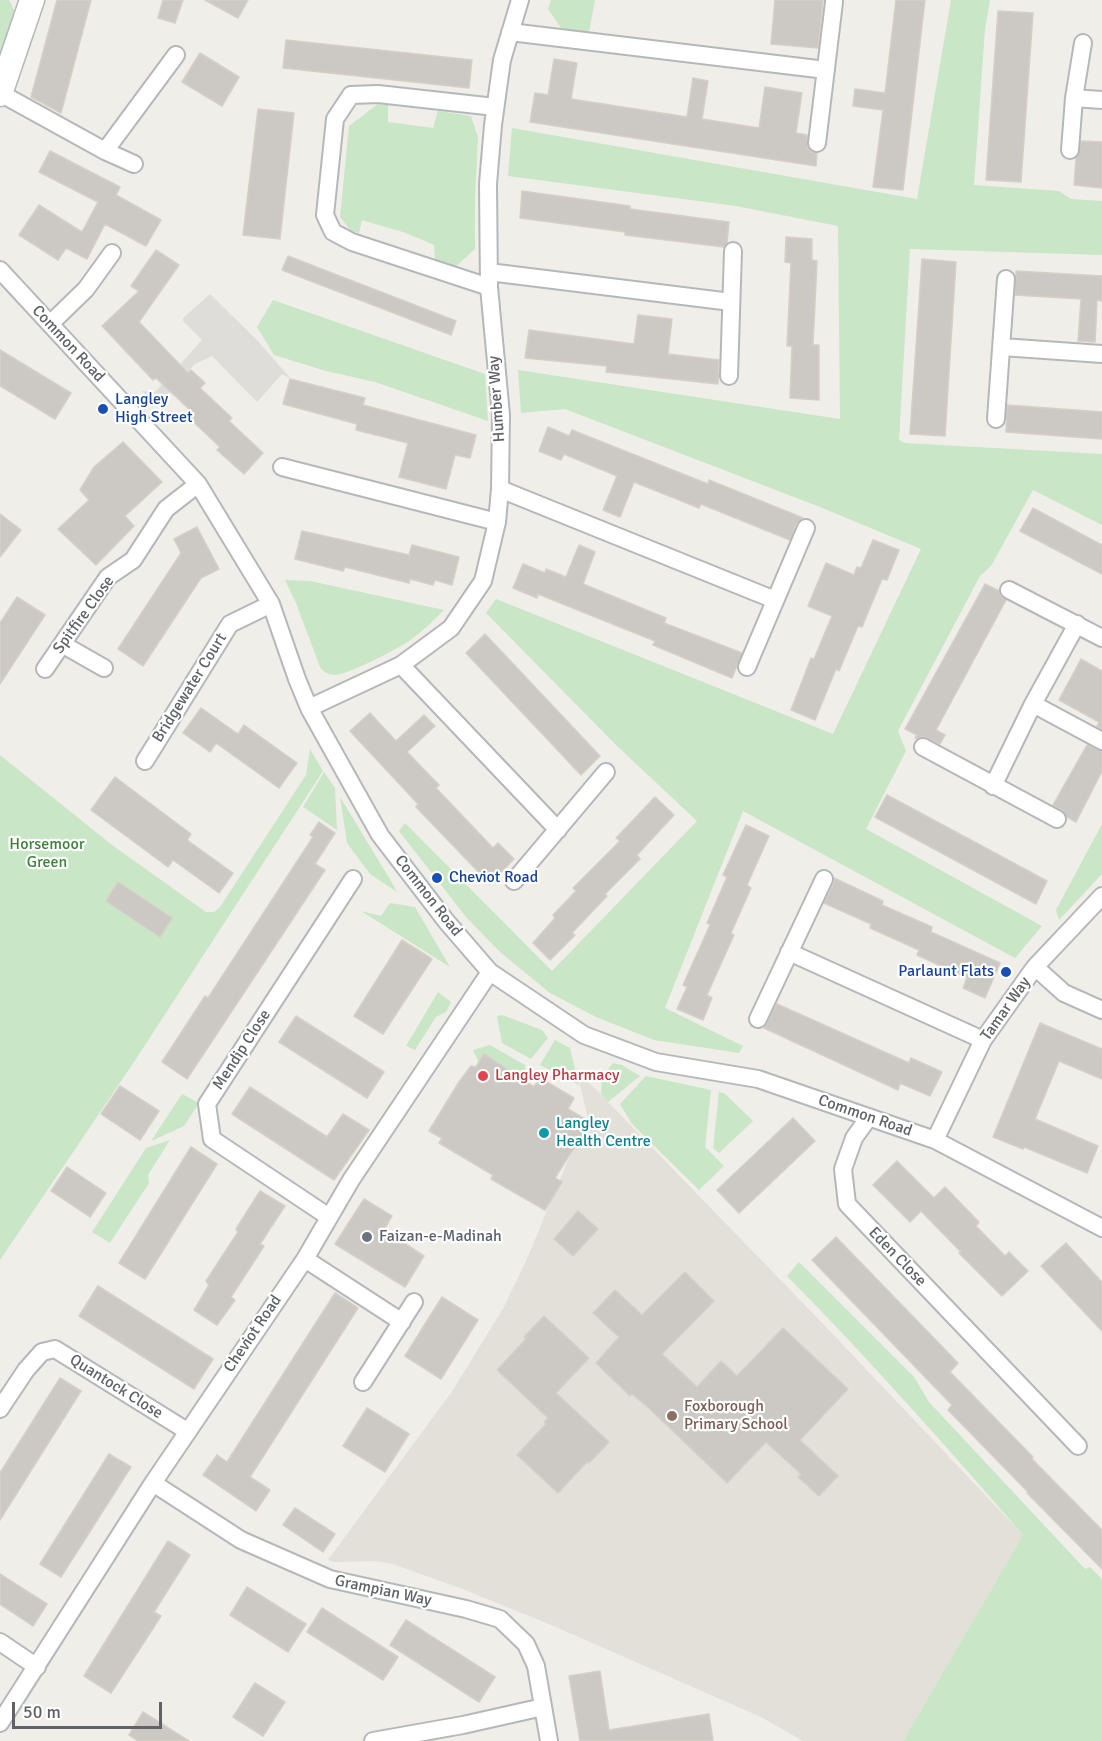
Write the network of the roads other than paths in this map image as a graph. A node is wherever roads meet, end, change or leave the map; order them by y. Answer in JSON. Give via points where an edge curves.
{"nodes":[{"id":1,"x":32,"y":0,"type":"edge"},
{"id":2,"x":520,"y":0,"type":"edge"},
{"id":3,"x":834,"y":2,"type":"dead end"},
{"id":4,"x":510,"y":32,"type":"junction"},
{"id":5,"x":1083,"y":43,"type":"dead end"},
{"id":6,"x":176,"y":55,"type":"dead end"},
{"id":7,"x":826,"y":70,"type":"junction"},
{"id":8,"x":0,"y":93,"type":"edge"},
{"id":9,"x":1074,"y":98,"type":"junction"},
{"id":10,"x":1102,"y":100,"type":"edge"},
{"id":11,"x":495,"y":107,"type":"junction"},
{"id":12,"x":817,"y":143,"type":"dead end"},
{"id":13,"x":1070,"y":150,"type":"dead end"},
{"id":14,"x":105,"y":151,"type":"junction"},
{"id":15,"x":134,"y":164,"type":"dead end"},
{"id":16,"x":733,"y":251,"type":"dead end"},
{"id":17,"x":111,"y":253,"type":"dead end"},
{"id":18,"x":0,"y":270,"type":"edge"},
{"id":19,"x":489,"y":279,"type":"junction"},
{"id":20,"x":1006,"y":279,"type":"dead end"},
{"id":21,"x":731,"y":302,"type":"junction"},
{"id":22,"x":50,"y":324,"type":"junction"},
{"id":23,"x":1002,"y":347,"type":"junction"},
{"id":24,"x":1102,"y":354,"type":"edge"},
{"id":25,"x":729,"y":376,"type":"dead end"},
{"id":26,"x":996,"y":419,"type":"dead end"},
{"id":27,"x":282,"y":467,"type":"dead end"},
{"id":28,"x":198,"y":484,"type":"junction"},
{"id":29,"x":500,"y":489,"type":"junction"},
{"id":30,"x":497,"y":522,"type":"junction"},
{"id":31,"x":806,"y":528,"type":"dead end"},
{"id":32,"x":1009,"y":590,"type":"dead end"},
{"id":33,"x":776,"y":600,"type":"junction"},
{"id":34,"x":271,"y":604,"type":"junction"},
{"id":35,"x":1077,"y":624,"type":"junction"},
{"id":36,"x":1102,"y":638,"type":"edge"},
{"id":37,"x":62,"y":644,"type":"junction"},
{"id":38,"x":401,"y":664,"type":"junction"},
{"id":39,"x":747,"y":667,"type":"dead end"},
{"id":40,"x":104,"y":668,"type":"dead end"},
{"id":41,"x":45,"y":669,"type":"dead end"},
{"id":42,"x":1033,"y":704,"type":"junction"},
{"id":43,"x":309,"y":708,"type":"junction"},
{"id":44,"x":1102,"y":741,"type":"edge"},
{"id":45,"x":923,"y":747,"type":"dead end"},
{"id":46,"x":145,"y":761,"type":"dead end"},
{"id":47,"x":606,"y":772,"type":"dead end"},
{"id":48,"x":993,"y":786,"type":"junction"},
{"id":49,"x":1058,"y":819,"type":"dead end"},
{"id":50,"x":558,"y":830,"type":"junction"},
{"id":51,"x":352,"y":879,"type":"dead end"},
{"id":52,"x":824,"y":879,"type":"dead end"},
{"id":53,"x":514,"y":881,"type":"dead end"},
{"id":54,"x":1102,"y":896,"type":"edge"},
{"id":55,"x":789,"y":952,"type":"junction"},
{"id":56,"x":1035,"y":967,"type":"junction"},
{"id":57,"x":490,"y":972,"type":"junction"},
{"id":58,"x":1102,"y":1010,"type":"edge"},
{"id":59,"x":758,"y":1019,"type":"dead end"},
{"id":60,"x":982,"y":1040,"type":"junction"},
{"id":61,"x":869,"y":1117,"type":"junction"},
{"id":62,"x":935,"y":1140,"type":"junction"},
{"id":63,"x":329,"y":1217,"type":"junction"},
{"id":64,"x":1102,"y":1228,"type":"edge"},
{"id":65,"x":305,"y":1259,"type":"junction"},
{"id":66,"x":414,"y":1302,"type":"dead end"},
{"id":67,"x":402,"y":1322,"type":"junction"},
{"id":68,"x":363,"y":1382,"type":"dead end"},
{"id":69,"x":0,"y":1409,"type":"edge"},
{"id":70,"x":187,"y":1431,"type":"junction"},
{"id":71,"x":1078,"y":1446,"type":"dead end"},
{"id":72,"x":153,"y":1483,"type":"junction"},
{"id":73,"x":0,"y":1642,"type":"edge"},
{"id":74,"x":37,"y":1666,"type":"junction"},
{"id":75,"x":543,"y":1707,"type":"junction"},
{"id":76,"x":0,"y":1723,"type":"edge"},
{"id":77,"x":373,"y":1741,"type":"edge"},
{"id":78,"x":549,"y":1741,"type":"edge"}],
"edges":[{"from":1,"to":8,"type":"main road"},
{"from":2,"to":4,"type":"street","name":"Humber Way"},
{"from":3,"to":7,"type":"street"},
{"from":4,"to":7,"type":"street"},
{"from":4,"to":11,"type":"street","name":"Humber Way"},
{"from":5,"to":9,"type":"street"},
{"from":6,"to":14,"type":"street"},
{"from":7,"to":12,"type":"street"},
{"from":8,"to":14,"type":"street"},
{"from":9,"to":10,"type":"street"},
{"from":9,"to":13,"type":"street"},
{"from":11,"to":19,"type":"street","name":"Humber Way","via":[[488,184]]},
{"from":11,"to":19,"type":"street","via":[[378,94],[351,95],[335,119],[325,215],[333,232],[352,242]]},
{"from":14,"to":15,"type":"street"},
{"from":16,"to":21,"type":"street"},
{"from":17,"to":22,"type":"street","via":[[86,290]]},
{"from":18,"to":22,"type":"street","name":"Common Road"},
{"from":19,"to":21,"type":"street"},
{"from":19,"to":29,"type":"street","name":"Humber Way","via":[[501,416]]},
{"from":20,"to":23,"type":"street"},
{"from":21,"to":25,"type":"street"},
{"from":22,"to":28,"type":"street","name":"Common Road"},
{"from":23,"to":24,"type":"street"},
{"from":23,"to":26,"type":"street"},
{"from":27,"to":30,"type":"street"},
{"from":28,"to":34,"type":"street","name":"Common Road"},
{"from":28,"to":37,"type":"street","name":"Spitfire Close","via":[[166,508],[133,560],[108,577]]},
{"from":29,"to":30,"type":"street","name":"Humber Way"},
{"from":29,"to":33,"type":"street"},
{"from":30,"to":38,"type":"street","name":"Humber Way","via":[[483,580],[451,628]]},
{"from":31,"to":33,"type":"street"},
{"from":32,"to":35,"type":"street"},
{"from":33,"to":39,"type":"street"},
{"from":34,"to":43,"type":"street","name":"Common Road"},
{"from":34,"to":46,"type":"street","name":"Bridgewater Court","via":[[230,624]]},
{"from":35,"to":36,"type":"street"},
{"from":35,"to":42,"type":"street"},
{"from":37,"to":40,"type":"street"},
{"from":37,"to":41,"type":"street","name":"Spitfire Close"},
{"from":38,"to":43,"type":"street","name":"Humber Way"},
{"from":38,"to":50,"type":"street"},
{"from":42,"to":44,"type":"street"},
{"from":42,"to":48,"type":"street"},
{"from":43,"to":57,"type":"street","name":"Common Road","via":[[380,835]]},
{"from":45,"to":48,"type":"street"},
{"from":47,"to":50,"type":"street"},
{"from":48,"to":49,"type":"street"},
{"from":50,"to":53,"type":"street"},
{"from":51,"to":63,"type":"street","name":"Mendip Close","via":[[207,1104],[212,1139]]},
{"from":52,"to":55,"type":"street"},
{"from":54,"to":56,"type":"street","name":"Tamar Way"},
{"from":55,"to":59,"type":"street"},
{"from":55,"to":60,"type":"street"},
{"from":56,"to":58,"type":"street","via":[[1064,993]]},
{"from":56,"to":60,"type":"street","name":"Tamar Way"},
{"from":57,"to":61,"type":"street","name":"Common Road","via":[[584,1035],[656,1062],[758,1079]]},
{"from":57,"to":63,"type":"street","name":"Cheviot Road"},
{"from":60,"to":62,"type":"street","name":"Tamar Way"},
{"from":61,"to":62,"type":"street","name":"Common Road"},
{"from":61,"to":71,"type":"street","name":"Eden Close","via":[[854,1138],[843,1169],[847,1204]]},
{"from":62,"to":64,"type":"street","name":"Common Road"},
{"from":63,"to":65,"type":"street","name":"Cheviot Road"},
{"from":65,"to":67,"type":"street"},
{"from":65,"to":70,"type":"street","name":"Cheviot Road"},
{"from":66,"to":67,"type":"street"},
{"from":67,"to":68,"type":"street"},
{"from":69,"to":70,"type":"street","name":"Quantock Close","via":[[42,1352],[55,1349]]},
{"from":70,"to":72,"type":"street","name":"Cheviot Road"},
{"from":72,"to":74,"type":"street","name":"Cheviot Road"},
{"from":72,"to":75,"type":"street","name":"Grampian Way","via":[[241,1539],[330,1579],[500,1619],[526,1644],[536,1666]]},
{"from":73,"to":74,"type":"street"},
{"from":74,"to":76,"type":"street","name":"Cheviot Road"},
{"from":75,"to":77,"type":"street"},
{"from":75,"to":78,"type":"street","name":"Grampian Way"}]}
